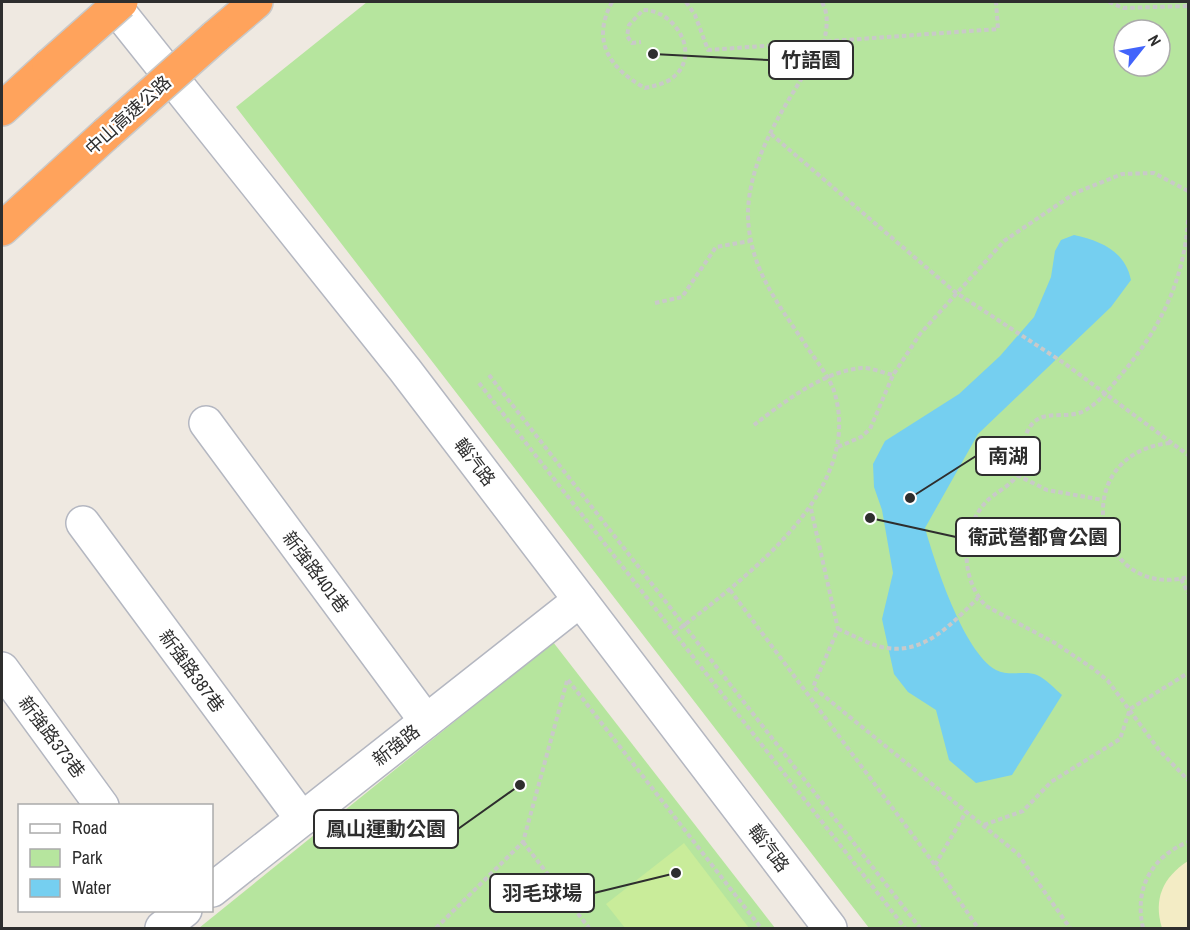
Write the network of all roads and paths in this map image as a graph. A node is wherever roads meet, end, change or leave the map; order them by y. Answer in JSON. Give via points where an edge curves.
{"nodes":[{"id":1,"x":111,"y":2,"type":"edge"},
{"id":2,"x":121,"y":2,"type":"edge"},
{"id":3,"x":256,"y":2,"type":"edge"},
{"id":4,"x":612,"y":2,"type":"edge"},
{"id":5,"x":686,"y":2,"type":"edge"},
{"id":6,"x":822,"y":2,"type":"edge"},
{"id":7,"x":996,"y":2,"type":"edge"},
{"id":8,"x":1108,"y":2,"type":"edge"},
{"id":9,"x":1188,"y":6,"type":"edge"},
{"id":10,"x":641,"y":42,"type":"dead end"},
{"id":11,"x":824,"y":42,"type":"junction"},
{"id":12,"x":2,"y":110,"type":"edge"},
{"id":13,"x":771,"y":134,"type":"junction"},
{"id":14,"x":1188,"y":191,"type":"edge"},
{"id":15,"x":1188,"y":220,"type":"edge"},
{"id":16,"x":2,"y":229,"type":"edge"},
{"id":17,"x":750,"y":242,"type":"junction"},
{"id":18,"x":955,"y":292,"type":"junction"},
{"id":19,"x":655,"y":303,"type":"dead end"},
{"id":20,"x":489,"y":375,"type":"dead end"},
{"id":21,"x":892,"y":375,"type":"junction"},
{"id":22,"x":828,"y":379,"type":"junction"},
{"id":23,"x":479,"y":383,"type":"dead end"},
{"id":24,"x":1104,"y":394,"type":"junction"},
{"id":25,"x":206,"y":423,"type":"dead end"},
{"id":26,"x":754,"y":425,"type":"dead end"},
{"id":27,"x":1170,"y":443,"type":"junction"},
{"id":28,"x":838,"y":447,"type":"junction"},
{"id":29,"x":1188,"y":454,"type":"edge"},
{"id":30,"x":1017,"y":475,"type":"junction"},
{"id":31,"x":1103,"y":500,"type":"junction"},
{"id":32,"x":811,"y":509,"type":"junction"},
{"id":33,"x":83,"y":523,"type":"dead end"},
{"id":34,"x":1188,"y":577,"type":"edge"},
{"id":35,"x":1181,"y":579,"type":"junction"},
{"id":36,"x":730,"y":590,"type":"junction"},
{"id":37,"x":1188,"y":593,"type":"edge"},
{"id":38,"x":978,"y":598,"type":"junction"},
{"id":39,"x":580,"y":600,"type":"junction"},
{"id":40,"x":684,"y":625,"type":"junction"},
{"id":41,"x":838,"y":629,"type":"junction"},
{"id":42,"x":674,"y":633,"type":"junction"},
{"id":43,"x":2,"y":669,"type":"edge"},
{"id":44,"x":1188,"y":673,"type":"edge"},
{"id":45,"x":1130,"y":709,"type":"junction"},
{"id":46,"x":426,"y":721,"type":"junction"},
{"id":47,"x":1188,"y":780,"type":"edge"},
{"id":48,"x":101,"y":804,"type":"edge"},
{"id":49,"x":966,"y":812,"type":"junction"},
{"id":50,"x":302,"y":819,"type":"junction"},
{"id":51,"x":983,"y":826,"type":"junction"},
{"id":52,"x":523,"y":842,"type":"junction"},
{"id":53,"x":1188,"y":842,"type":"edge"},
{"id":54,"x":935,"y":865,"type":"junction"},
{"id":55,"x":213,"y":889,"type":"edge"},
{"id":56,"x":436,"y":928,"type":"edge"},
{"id":57,"x":589,"y":928,"type":"edge"},
{"id":58,"x":761,"y":928,"type":"edge"},
{"id":59,"x":830,"y":928,"type":"edge"},
{"id":60,"x":905,"y":928,"type":"edge"},
{"id":61,"x":920,"y":928,"type":"edge"},
{"id":62,"x":978,"y":928,"type":"edge"},
{"id":63,"x":1070,"y":928,"type":"edge"},
{"id":64,"x":1143,"y":928,"type":"edge"}],
"edges":[{"from":1,"to":39,"type":"street","name":"輜汽路","via":[[405,370]]},
{"from":2,"to":12,"type":"highway","bridge":true},
{"from":3,"to":16,"type":"highway","name":"中山高速公路","bridge":true},
{"from":4,"to":10,"type":"path","via":[[604,20],[608,57],[624,76],[645,88],[673,77],[683,62],[686,44],[679,28],[656,10],[643,10],[628,25],[627,36],[632,43]]},
{"from":5,"to":11,"type":"path","via":[[708,50]]},
{"from":6,"to":11,"type":"path","via":[[828,25]]},
{"from":7,"to":11,"type":"path","via":[[998,29]]},
{"from":8,"to":9,"type":"path","via":[[1123,8]]},
{"from":11,"to":13,"type":"path"},
{"from":13,"to":17,"type":"path","via":[[751,186]]},
{"from":13,"to":18,"type":"path"},
{"from":14,"to":18,"type":"path","via":[[1154,173],[1122,174],[1075,193],[1004,241]]},
{"from":15,"to":24,"type":"path","via":[[1179,278],[1168,306],[1142,350]]},
{"from":17,"to":19,"type":"path","via":[[716,247],[682,297]]},
{"from":17,"to":22,"type":"path","via":[[763,281]]},
{"from":18,"to":21,"type":"path"},
{"from":18,"to":24,"type":"path","via":[[999,318]]},
{"from":20,"to":40,"type":"path"},
{"from":21,"to":22,"type":"path","via":[[862,367]]},
{"from":21,"to":28,"type":"path","via":[[870,429]]},
{"from":22,"to":26,"type":"path","via":[[797,392]]},
{"from":22,"to":28,"type":"path","via":[[839,416]]},
{"from":23,"to":42,"type":"path"},
{"from":24,"to":27,"type":"path"},
{"from":24,"to":30,"type":"path","via":[[1076,415],[1037,418],[1027,430]]},
{"from":25,"to":46,"type":"street","name":"新強路401巷"},
{"from":27,"to":29,"type":"path"},
{"from":27,"to":31,"type":"path","via":[[1130,456],[1109,480]]},
{"from":28,"to":32,"type":"path"},
{"from":30,"to":31,"type":"path","via":[[1047,490]]},
{"from":30,"to":38,"type":"path","via":[[986,501],[971,527],[966,557]]},
{"from":31,"to":35,"type":"path","via":[[1105,532],[1122,560],[1149,577]]},
{"from":32,"to":36,"type":"path"},
{"from":32,"to":41,"type":"path"},
{"from":33,"to":50,"type":"street","name":"新強路387巷"},
{"from":34,"to":35,"type":"path"},
{"from":35,"to":37,"type":"path"},
{"from":36,"to":40,"type":"path"},
{"from":36,"to":54,"type":"path"},
{"from":38,"to":41,"type":"path","via":[[943,632],[917,645],[887,648]]},
{"from":38,"to":45,"type":"path","via":[[1095,670]]},
{"from":39,"to":46,"type":"street","name":"新強路"},
{"from":39,"to":59,"type":"street","name":"輜汽路"},
{"from":40,"to":42,"type":"path"},
{"from":40,"to":61,"type":"path"},
{"from":41,"to":49,"type":"path","via":[[813,687]]},
{"from":42,"to":60,"type":"path"},
{"from":43,"to":48,"type":"street","name":"新強路373巷"},
{"from":44,"to":45,"type":"path"},
{"from":45,"to":47,"type":"path"},
{"from":45,"to":51,"type":"path","via":[[1120,739],[1051,782],[1023,811]]},
{"from":46,"to":50,"type":"street","name":"新強路"},
{"from":49,"to":51,"type":"path"},
{"from":49,"to":54,"type":"path"},
{"from":50,"to":55,"type":"street","name":"新強路"},
{"from":51,"to":63,"type":"path","via":[[1018,854]]},
{"from":52,"to":56,"type":"path"},
{"from":52,"to":57,"type":"path"},
{"from":52,"to":58,"type":"path","via":[[568,680]]},
{"from":53,"to":64,"type":"path","via":[[1167,852],[1151,868],[1142,889],[1139,912]]},
{"from":54,"to":62,"type":"path"}]}
